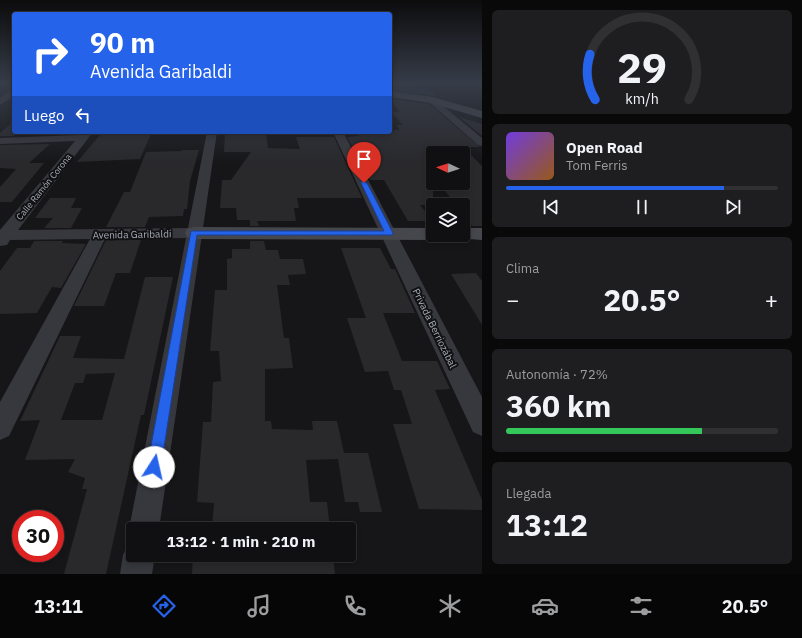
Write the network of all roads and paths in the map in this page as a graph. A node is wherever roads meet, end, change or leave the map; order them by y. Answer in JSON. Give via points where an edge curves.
{"nodes":[{"id":1,"x":443,"y":110,"type":"edge"},
{"id":2,"x":467,"y":110,"type":"edge"},
{"id":3,"x":482,"y":114,"type":"edge"},
{"id":4,"x":212,"y":134,"type":"edge"},
{"id":5,"x":339,"y":134,"type":"edge"},
{"id":6,"x":86,"y":135,"type":"edge"},
{"id":7,"x":0,"y":141,"type":"edge"},
{"id":8,"x":482,"y":143,"type":"edge"},
{"id":9,"x":194,"y":233,"type":"junction"},
{"id":10,"x":389,"y":233,"type":"junction"},
{"id":11,"x":100,"y":234,"type":"junction"},
{"id":12,"x":426,"y":234,"type":"edge"},
{"id":13,"x":470,"y":234,"type":"edge"},
{"id":14,"x":482,"y":234,"type":"edge"},
{"id":15,"x":2,"y":238,"type":"edge"},
{"id":16,"x":482,"y":423,"type":"edge"},
{"id":17,"x":0,"y":427,"type":"edge"},
{"id":18,"x":145,"y":522,"type":"edge"},
{"id":19,"x":138,"y":562,"type":"edge"},
{"id":20,"x":136,"y":574,"type":"edge"}],
"edges":[{"from":1,"to":8,"type":"street"},
{"from":2,"to":3,"type":"street"},
{"from":4,"to":9,"type":"street"},
{"from":5,"to":10,"type":"street","name":"Privada Berriozábal"},
{"from":6,"to":7,"type":"street"},
{"from":6,"to":15,"type":"street","name":"Calle Ramón Corona"},
{"from":9,"to":10,"type":"street","name":"Avenida Garibaldi"},
{"from":9,"to":11,"type":"street","name":"Avenida Garibaldi"},
{"from":9,"to":18,"type":"street"},
{"from":10,"to":12,"type":"street","name":"Avenida Garibaldi"},
{"from":10,"to":16,"type":"street","name":"Privada Berriozábal"},
{"from":11,"to":15,"type":"street","name":"Avenida Garibaldi"},
{"from":11,"to":17,"type":"street"},
{"from":13,"to":14,"type":"street"},
{"from":19,"to":20,"type":"street"}]}
